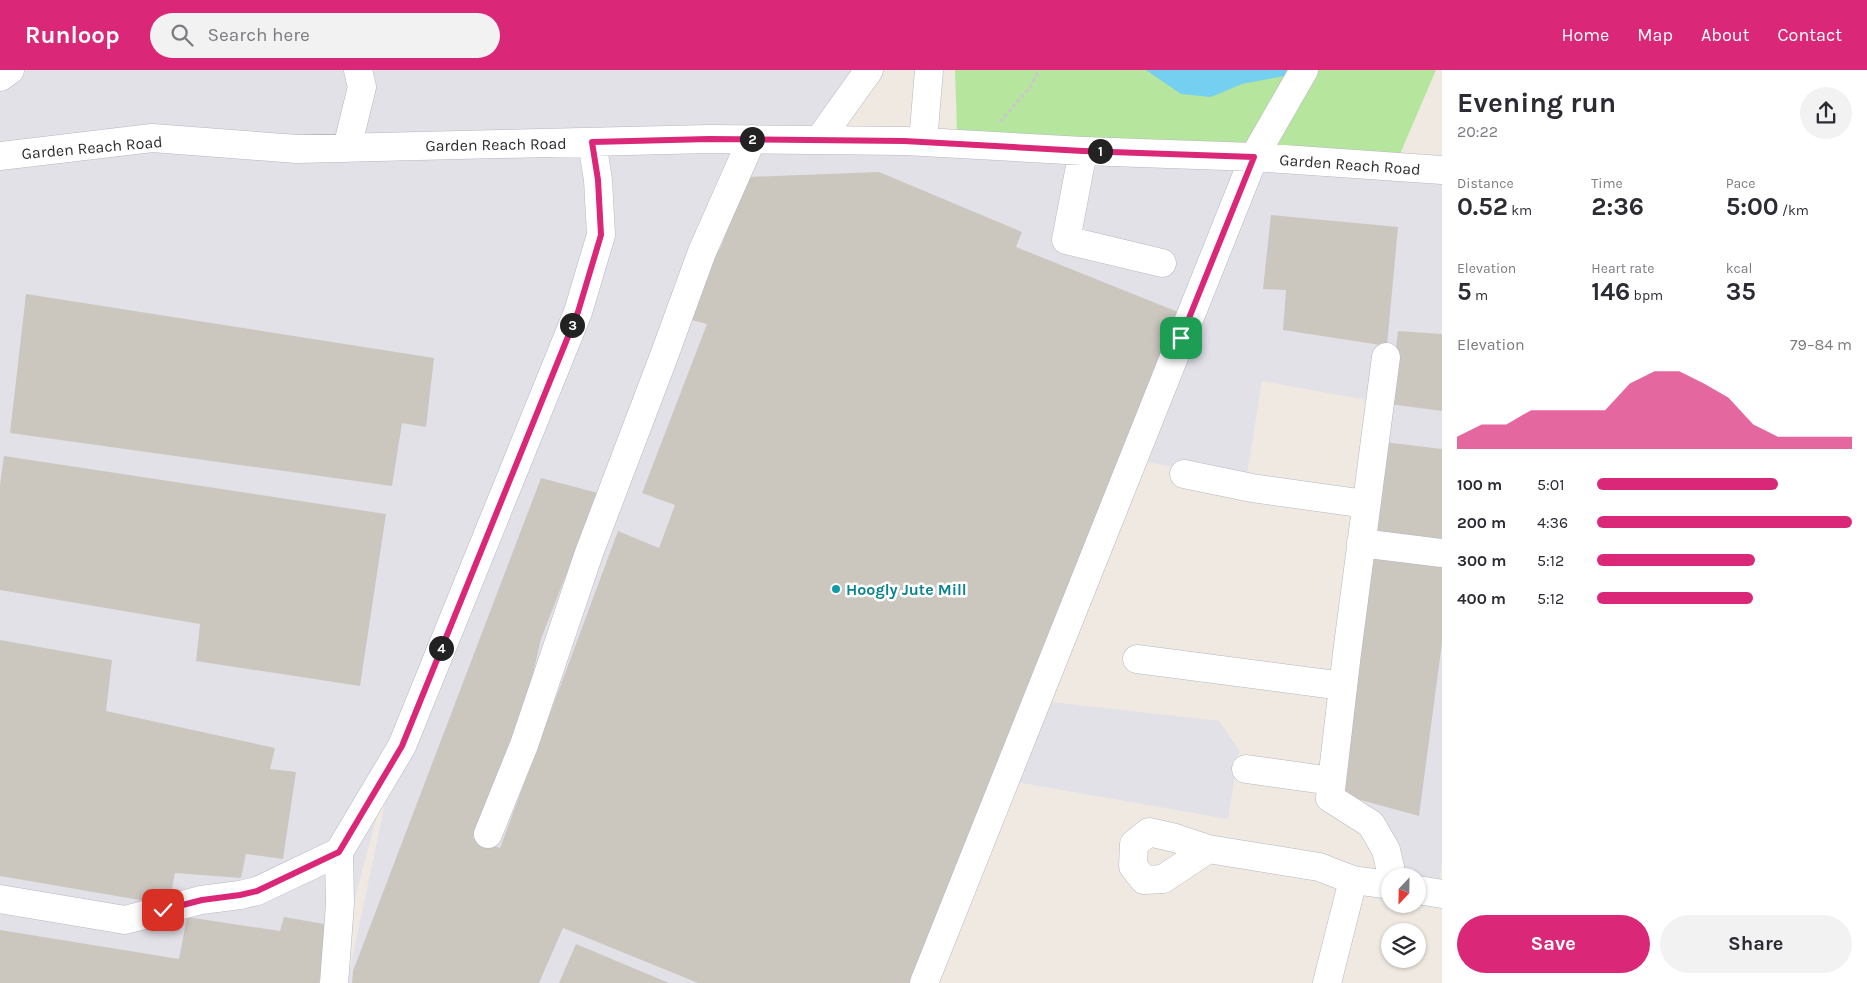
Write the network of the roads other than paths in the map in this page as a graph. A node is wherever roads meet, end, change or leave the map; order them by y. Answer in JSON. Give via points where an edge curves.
{"nodes":[{"id":1,"x":10,"y":70,"type":"edge"},
{"id":2,"x":358,"y":70,"type":"edge"},
{"id":3,"x":869,"y":70,"type":"edge"},
{"id":4,"x":929,"y":70,"type":"edge"},
{"id":5,"x":1304,"y":70,"type":"edge"},
{"id":6,"x":0,"y":78,"type":"edge"},
{"id":7,"x":752,"y":139,"type":"junction"},
{"id":8,"x":819,"y":140,"type":"junction"},
{"id":9,"x":592,"y":142,"type":"junction"},
{"id":10,"x":923,"y":142,"type":"junction"},
{"id":11,"x":347,"y":148,"type":"junction"},
{"id":12,"x":1083,"y":151,"type":"junction"},
{"id":13,"x":0,"y":156,"type":"edge"},
{"id":14,"x":1254,"y":157,"type":"junction"},
{"id":15,"x":1442,"y":170,"type":"edge"},
{"id":16,"x":1162,"y":264,"type":"dead end"},
{"id":17,"x":1386,"y":357,"type":"dead end"},
{"id":18,"x":1184,"y":474,"type":"dead end"},
{"id":19,"x":1366,"y":504,"type":"junction"},
{"id":20,"x":1361,"y":543,"type":"junction"},
{"id":21,"x":1442,"y":553,"type":"edge"},
{"id":22,"x":1137,"y":659,"type":"dead end"},
{"id":23,"x":1343,"y":686,"type":"junction"},
{"id":24,"x":1246,"y":770,"type":"dead end"},
{"id":25,"x":1332,"y":781,"type":"junction"},
{"id":26,"x":488,"y":834,"type":"dead end"},
{"id":27,"x":1208,"y":849,"type":"dead end"},
{"id":28,"x":339,"y":852,"type":"junction"},
{"id":29,"x":1390,"y":868,"type":"edge"},
{"id":30,"x":1353,"y":880,"type":"junction"},
{"id":31,"x":1381,"y":884,"type":"edge"},
{"id":32,"x":1426,"y":891,"type":"edge"},
{"id":33,"x":1442,"y":894,"type":"edge"},
{"id":34,"x":0,"y":899,"type":"edge"},
{"id":35,"x":334,"y":983,"type":"edge"},
{"id":36,"x":924,"y":983,"type":"edge"},
{"id":37,"x":1327,"y":983,"type":"edge"}],
"edges":[{"from":1,"to":6,"type":"street"},
{"from":2,"to":11,"type":"street","via":[[362,86]]},
{"from":3,"to":8,"type":"street"},
{"from":4,"to":10,"type":"street"},
{"from":5,"to":14,"type":"street"},
{"from":7,"to":8,"type":"street","name":"Garden Reach Road"},
{"from":7,"to":9,"type":"street","name":"Garden Reach Road"},
{"from":7,"to":26,"type":"street","via":[[702,252],[589,553],[524,744]]},
{"from":8,"to":10,"type":"street","name":"Garden Reach Road"},
{"from":9,"to":11,"type":"street","name":"Garden Reach Road"},
{"from":9,"to":28,"type":"street","via":[[601,235],[578,312],[402,746]]},
{"from":10,"to":12,"type":"street","name":"Garden Reach Road"},
{"from":11,"to":13,"type":"street","name":"Garden Reach Road","via":[[297,148],[152,138]]},
{"from":12,"to":14,"type":"street","name":"Garden Reach Road"},
{"from":12,"to":16,"type":"street","via":[[1066,240]]},
{"from":14,"to":15,"type":"street","name":"Garden Reach Road"},
{"from":14,"to":36,"type":"street"},
{"from":17,"to":19,"type":"street"},
{"from":18,"to":19,"type":"street","via":[[1252,488]]},
{"from":19,"to":20,"type":"street"},
{"from":20,"to":21,"type":"street"},
{"from":20,"to":23,"type":"street"},
{"from":22,"to":23,"type":"street"},
{"from":23,"to":25,"type":"street"},
{"from":24,"to":25,"type":"street"},
{"from":25,"to":29,"type":"street","via":[[1330,798],[1371,824],[1386,850]]},
{"from":27,"to":30,"type":"street","via":[[1319,867]]},
{"from":28,"to":34,"type":"street","via":[[257,891],[202,900],[125,920]]},
{"from":28,"to":35,"type":"street","via":[[340,904]]},
{"from":30,"to":31,"type":"street"},
{"from":30,"to":37,"type":"street"},
{"from":32,"to":33,"type":"street"}]}
